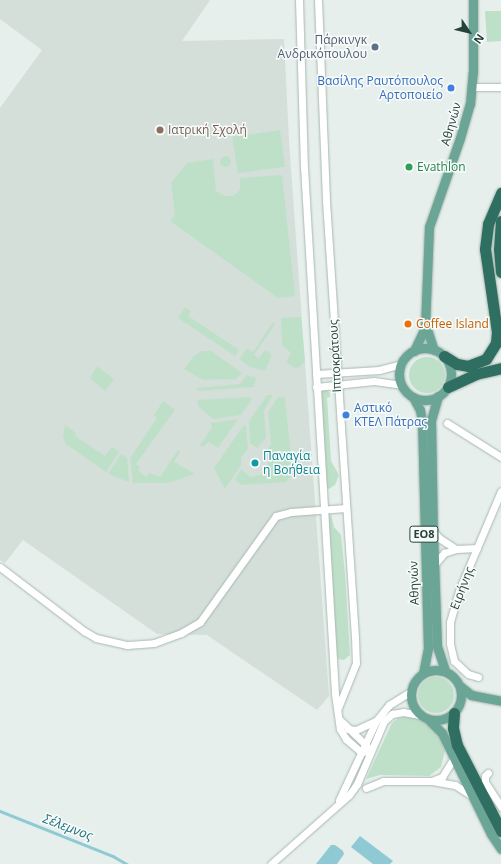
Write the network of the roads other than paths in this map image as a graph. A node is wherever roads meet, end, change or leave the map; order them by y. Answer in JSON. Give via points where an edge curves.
{"nodes":[{"id":1,"x":299,"y":0,"type":"edge"},
{"id":2,"x":318,"y":0,"type":"edge"},
{"id":3,"x":473,"y":0,"type":"edge"},
{"id":4,"x":472,"y":87,"type":"junction"},
{"id":5,"x":501,"y":87,"type":"edge"},
{"id":6,"x":501,"y":193,"type":"edge"},
{"id":7,"x":501,"y":221,"type":"edge"},
{"id":8,"x":501,"y":272,"type":"edge"},
{"id":9,"x":425,"y":321,"type":"junction"},
{"id":10,"x":434,"y":350,"type":"junction"},
{"id":11,"x":414,"y":351,"type":"junction"},
{"id":12,"x":444,"y":356,"type":"junction"},
{"id":13,"x":402,"y":364,"type":"junction"},
{"id":14,"x":501,"y":368,"type":"edge"},
{"id":15,"x":336,"y":372,"type":"junction"},
{"id":16,"x":316,"y":374,"type":"junction"},
{"id":17,"x":402,"y":385,"type":"junction"},
{"id":18,"x":337,"y":386,"type":"junction"},
{"id":19,"x":448,"y":387,"type":"junction"},
{"id":20,"x":316,"y":388,"type":"junction"},
{"id":21,"x":438,"y":396,"type":"junction"},
{"id":22,"x":413,"y":397,"type":"junction"},
{"id":23,"x":447,"y":424,"type":"dead end"},
{"id":24,"x":501,"y":457,"type":"edge"},
{"id":25,"x":501,"y":491,"type":"edge"},
{"id":26,"x":346,"y":508,"type":"junction"},
{"id":27,"x":325,"y":510,"type":"junction"},
{"id":28,"x":433,"y":531,"type":"junction"},
{"id":29,"x":477,"y":548,"type":"junction"},
{"id":30,"x":456,"y":549,"type":"junction"},
{"id":31,"x":434,"y":565,"type":"junction"},
{"id":32,"x":0,"y":567,"type":"edge"},
{"id":33,"x":445,"y":671,"type":"junction"},
{"id":34,"x":423,"y":673,"type":"junction"},
{"id":35,"x":478,"y":677,"type":"dead end"},
{"id":36,"x":460,"y":686,"type":"junction"},
{"id":37,"x":411,"y":691,"type":"junction"},
{"id":38,"x":501,"y":701,"type":"edge"},
{"id":39,"x":338,"y":708,"type":"junction"},
{"id":40,"x":454,"y":713,"type":"junction"},
{"id":41,"x":420,"y":715,"type":"junction"},
{"id":42,"x":339,"y":718,"type":"junction"},
{"id":43,"x":429,"y":720,"type":"junction"},
{"id":44,"x":376,"y":721,"type":"junction"},
{"id":45,"x":347,"y":729,"type":"junction"},
{"id":46,"x":365,"y":742,"type":"junction"},
{"id":47,"x":370,"y":751,"type":"junction"},
{"id":48,"x":361,"y":752,"type":"junction"},
{"id":49,"x":454,"y":758,"type":"junction"},
{"id":50,"x":488,"y":773,"type":"dead end"},
{"id":51,"x":432,"y":781,"type":"junction"},
{"id":52,"x":366,"y":788,"type":"dead end"},
{"id":53,"x":477,"y":802,"type":"junction"},
{"id":54,"x":501,"y":807,"type":"edge"},
{"id":55,"x":334,"y":809,"type":"junction"},
{"id":56,"x":501,"y":831,"type":"edge"},
{"id":57,"x":501,"y":849,"type":"edge"},
{"id":58,"x":271,"y":864,"type":"edge"}],
"edges":[{"from":1,"to":16,"type":"street","name":"Ιπποκράτους","via":[[300,80]]},
{"from":2,"to":15,"type":"street","name":"Ιπποκράτους"},
{"from":3,"to":4,"type":"main road","name":"Αθηνών"},
{"from":4,"to":5,"type":"street"},
{"from":4,"to":9,"type":"main road","name":"Αθηνών","via":[[460,138],[429,227]]},
{"from":6,"to":12,"type":"highway","via":[[488,224],[484,249],[497,332],[496,343],[486,359],[468,366],[457,364]]},
{"from":7,"to":8,"type":"highway"},
{"from":9,"to":10,"type":"main road","name":"Αθηνών"},
{"from":9,"to":11,"type":"main road","name":"Αθηνών","via":[[424,334]]},
{"from":10,"to":11,"type":"main road","via":[[424,348]]},
{"from":10,"to":12,"type":"main road"},
{"from":11,"to":13,"type":"main road","name":"Αθηνών"},
{"from":12,"to":19,"type":"main road","via":[[451,374]]},
{"from":13,"to":15,"type":"street","via":[[379,370]]},
{"from":13,"to":17,"type":"main road"},
{"from":14,"to":19,"type":"highway","via":[[476,374]]},
{"from":15,"to":16,"type":"street"},
{"from":15,"to":18,"type":"street","name":"Ιπποκράτους"},
{"from":16,"to":20,"type":"street","name":"Ιπποκράτους"},
{"from":17,"to":18,"type":"street","via":[[374,381]]},
{"from":17,"to":22,"type":"main road","name":"Αθηνών","number":"ΕΟ8"},
{"from":18,"to":20,"type":"street"},
{"from":18,"to":26,"type":"street","name":"Ιπποκράτους"},
{"from":19,"to":21,"type":"main road"},
{"from":20,"to":27,"type":"street","name":"Ιπποκράτους"},
{"from":21,"to":22,"type":"main road","via":[[426,400]]},
{"from":21,"to":28,"type":"main road","name":"Αθηνών","number":"ΕΟ8","via":[[431,420]]},
{"from":22,"to":34,"type":"main road","name":"Αθηνών","number":"ΕΟ8","via":[[422,421],[428,648]]},
{"from":23,"to":24,"type":"street"},
{"from":25,"to":29,"type":"street","name":"Ειρήνης"},
{"from":26,"to":27,"type":"street"},
{"from":26,"to":39,"type":"street","name":"Ιπποκράτους","via":[[356,663]]},
{"from":27,"to":32,"type":"street","via":[[291,512],[276,516],[200,622],[181,633],[154,643],[127,645],[96,638]]},
{"from":27,"to":39,"type":"street","name":"Ιπποκράτους"},
{"from":28,"to":30,"type":"street","via":[[438,538]]},
{"from":28,"to":31,"type":"main road","name":"Αθηνών","number":"ΕΟ8"},
{"from":29,"to":30,"type":"street"},
{"from":29,"to":35,"type":"street","name":"Ειρήνης","via":[[456,599],[450,631],[454,661],[468,674]]},
{"from":30,"to":31,"type":"street","via":[[444,553]]},
{"from":31,"to":33,"type":"main road","name":"Αθηνών","number":"ΕΟ8","via":[[437,646]]},
{"from":33,"to":34,"type":"main road"},
{"from":33,"to":36,"type":"main road","name":"Αθηνών","number":"ΕΟ8","via":[[454,677]]},
{"from":34,"to":37,"type":"main road","name":"Αθηνών","number":"ΕΟ8","via":[[413,684]]},
{"from":36,"to":38,"type":"main road","number":"ΕΟ8","via":[[471,695]]},
{"from":36,"to":40,"type":"main road","via":[[459,705]]},
{"from":37,"to":41,"type":"main road","via":[[412,704]]},
{"from":37,"to":44,"type":"street","via":[[389,705]]},
{"from":39,"to":42,"type":"street","name":"Ιπποκράτους"},
{"from":40,"to":43,"type":"main road","via":[[445,719]]},
{"from":40,"to":56,"type":"highway","via":[[453,728],[457,745]]},
{"from":41,"to":43,"type":"main road"},
{"from":41,"to":47,"type":"street","via":[[403,712],[392,714],[384,721]]},
{"from":42,"to":45,"type":"street"},
{"from":42,"to":48,"type":"street","name":"Ιπποκράτους","via":[[340,729],[346,739]]},
{"from":43,"to":49,"type":"main road","via":[[442,733]]},
{"from":44,"to":45,"type":"street","via":[[356,730]]},
{"from":44,"to":46,"type":"street"},
{"from":45,"to":46,"type":"street"},
{"from":46,"to":47,"type":"street"},
{"from":46,"to":48,"type":"street"},
{"from":47,"to":48,"type":"street"},
{"from":47,"to":55,"type":"street","via":[[357,784]]},
{"from":48,"to":55,"type":"street","via":[[346,791]]},
{"from":49,"to":51,"type":"street","via":[[442,777]]},
{"from":49,"to":53,"type":"main road"},
{"from":50,"to":54,"type":"street","via":[[485,782]]},
{"from":51,"to":52,"type":"street","via":[[383,781]]},
{"from":51,"to":53,"type":"street","via":[[460,788]]},
{"from":53,"to":57,"type":"main road","via":[[491,834]]},
{"from":55,"to":58,"type":"street"}]}
